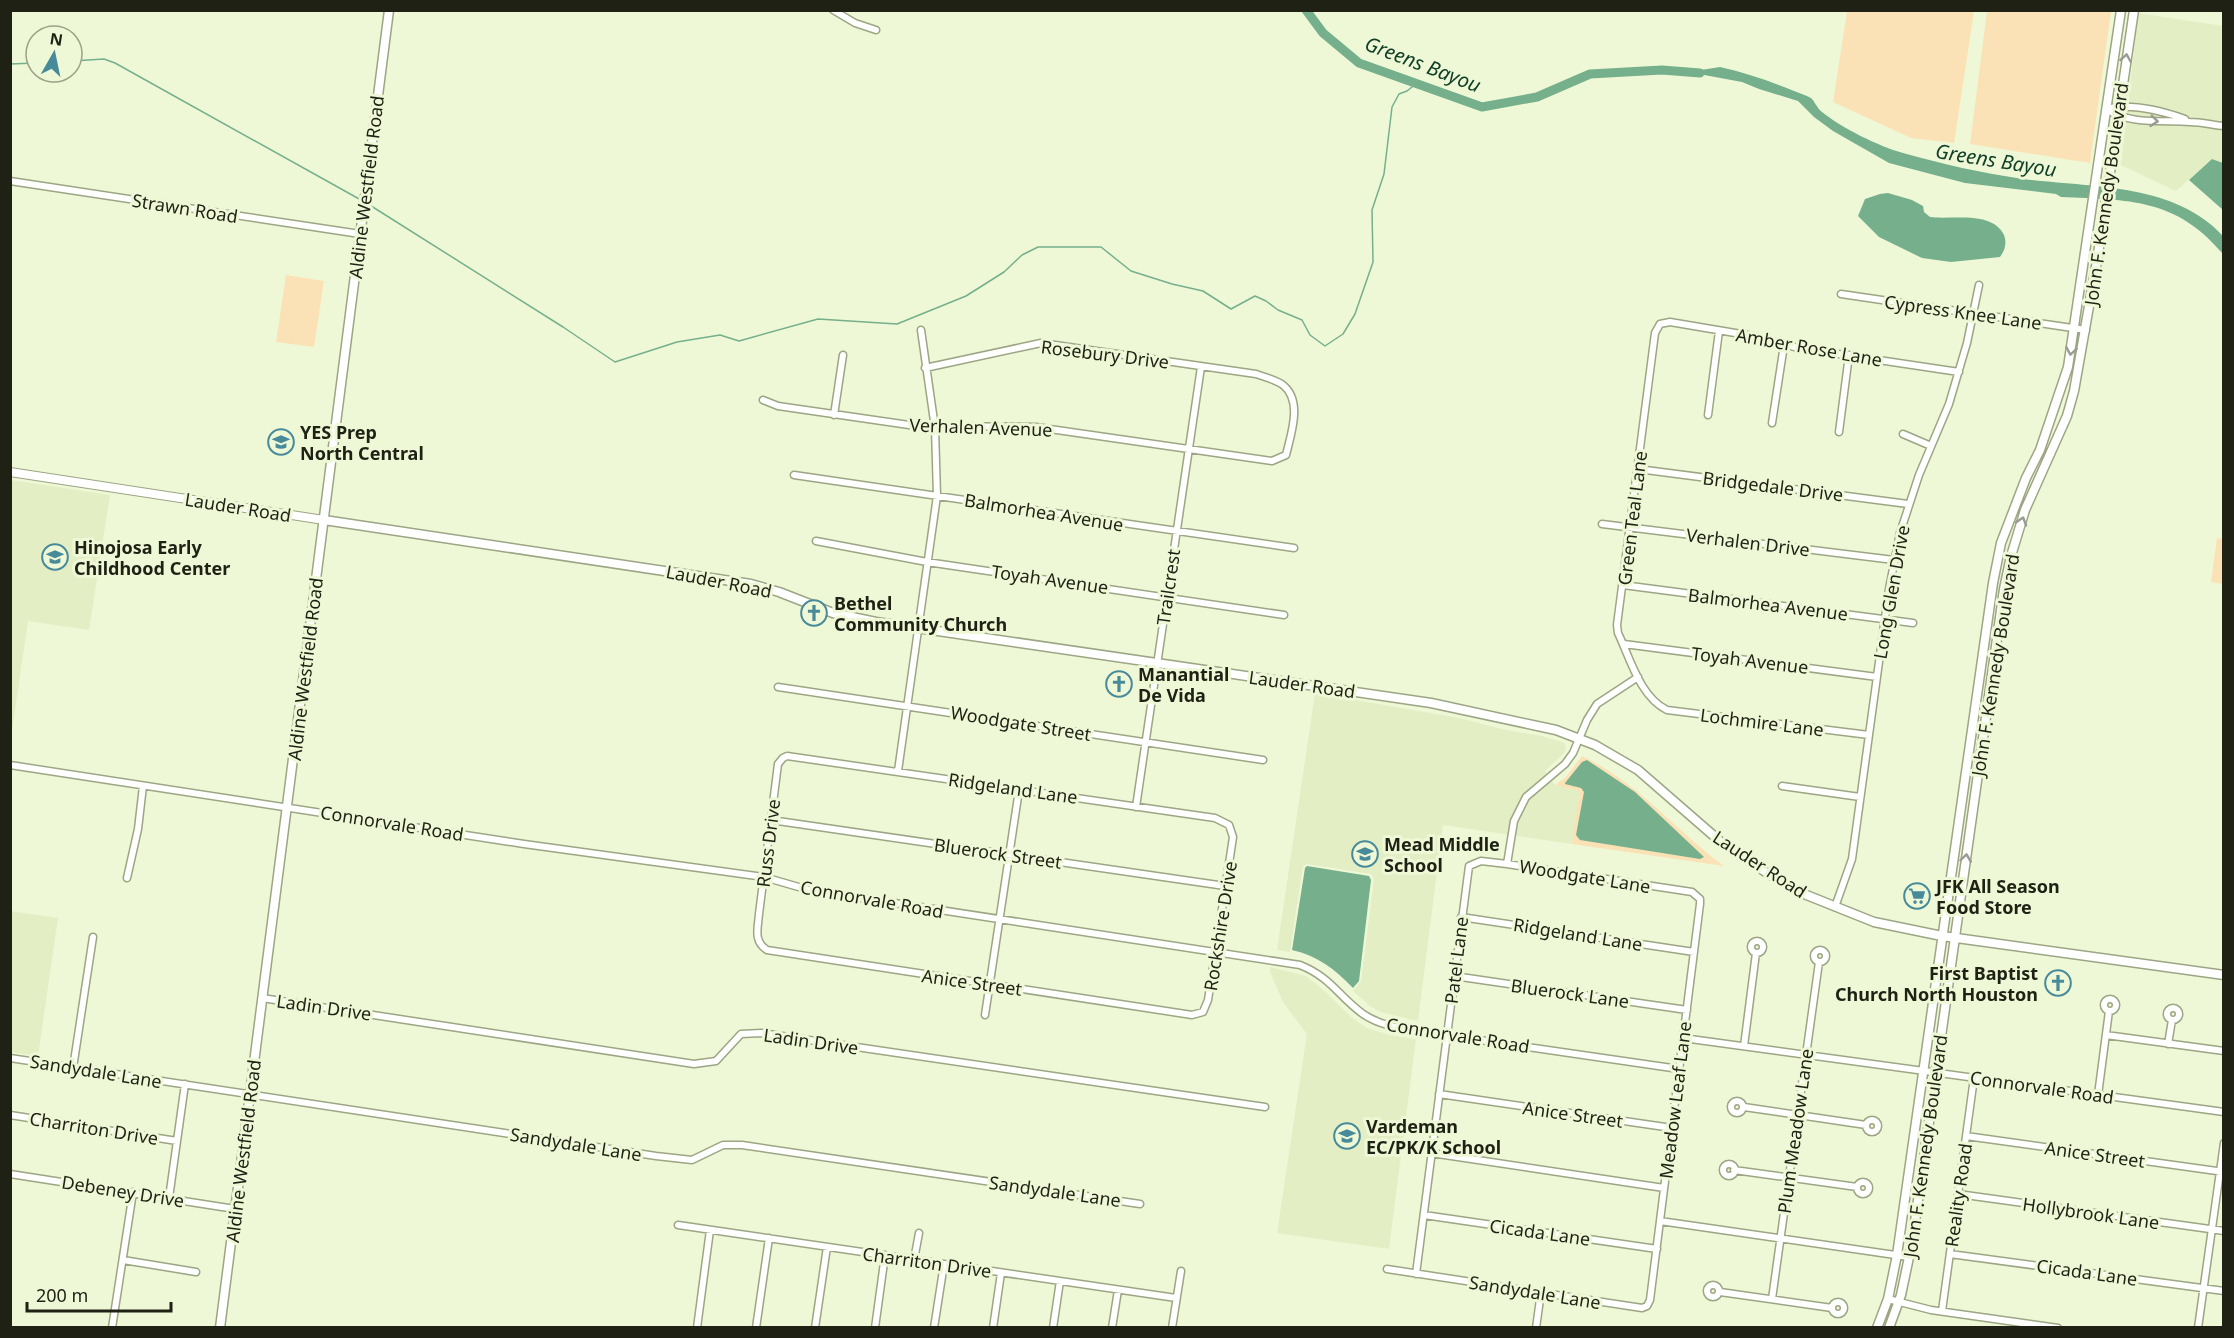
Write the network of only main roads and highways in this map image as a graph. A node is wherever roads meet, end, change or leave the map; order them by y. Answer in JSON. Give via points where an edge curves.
{"nodes":[{"id":1,"x":389,"y":10,"type":"edge"},
{"id":2,"x":2121,"y":10,"type":"edge"},
{"id":3,"x":2134,"y":10,"type":"edge"},
{"id":4,"x":2085,"y":259,"type":"junction"},
{"id":5,"x":2097,"y":261,"type":"junction"},
{"id":6,"x":2056,"y":406,"type":"junction"},
{"id":7,"x":2069,"y":410,"type":"junction"},
{"id":8,"x":324,"y":520,"type":"junction"},
{"id":9,"x":1965,"y":773,"type":"junction"},
{"id":10,"x":1977,"y":775,"type":"junction"},
{"id":11,"x":1942,"y":936,"type":"junction"},
{"id":12,"x":1955,"y":937,"type":"junction"},
{"id":13,"x":2223,"y":975,"type":"edge"},
{"id":14,"x":220,"y":1328,"type":"edge"},
{"id":15,"x":1878,"y":1328,"type":"edge"},
{"id":16,"x":1889,"y":1328,"type":"edge"}],
"edges":[{"from":1,"to":8,"type":"main road","name":"Aldine Westfield Road"},
{"from":2,"to":4,"type":"main road","name":"John F. Kennedy Boulevard"},
{"from":5,"to":3,"type":"main road","name":"John F. Kennedy Boulevard","one_way":true},
{"from":4,"to":5,"type":"main road"},
{"from":4,"to":6,"type":"main road","name":"John F. Kennedy Boulevard","one_way":true,"via":[[2068,367]]},
{"from":5,"to":7,"type":"main road","name":"John F. Kennedy Boulevard"},
{"from":6,"to":7,"type":"main road"},
{"from":6,"to":9,"type":"main road","name":"John F. Kennedy Boulevard","via":[[1998,554]]},
{"from":10,"to":7,"type":"main road","name":"John F. Kennedy Boulevard","one_way":true,"via":[[2011,556],[2025,510]]},
{"from":8,"to":11,"type":"main road","name":"Lauder Road","via":[[751,584],[833,613],[1431,703],[1536,725],[1579,738],[1638,770],[1722,843],[1796,889],[1889,927]]},
{"from":8,"to":14,"type":"main road","name":"Aldine Westfield Road"},
{"from":9,"to":10,"type":"main road"},
{"from":9,"to":11,"type":"main road","name":"John F. Kennedy Boulevard"},
{"from":12,"to":10,"type":"main road","name":"John F. Kennedy Boulevard","one_way":true},
{"from":11,"to":12,"type":"main road","name":"Lauder Road"},
{"from":11,"to":15,"type":"main road","name":"John F. Kennedy Boulevard","via":[[1897,1256]]},
{"from":12,"to":13,"type":"main road","name":"Lauder Road"},
{"from":12,"to":16,"type":"main road","name":"John F. Kennedy Boulevard","via":[[1909,1257]]}]}
